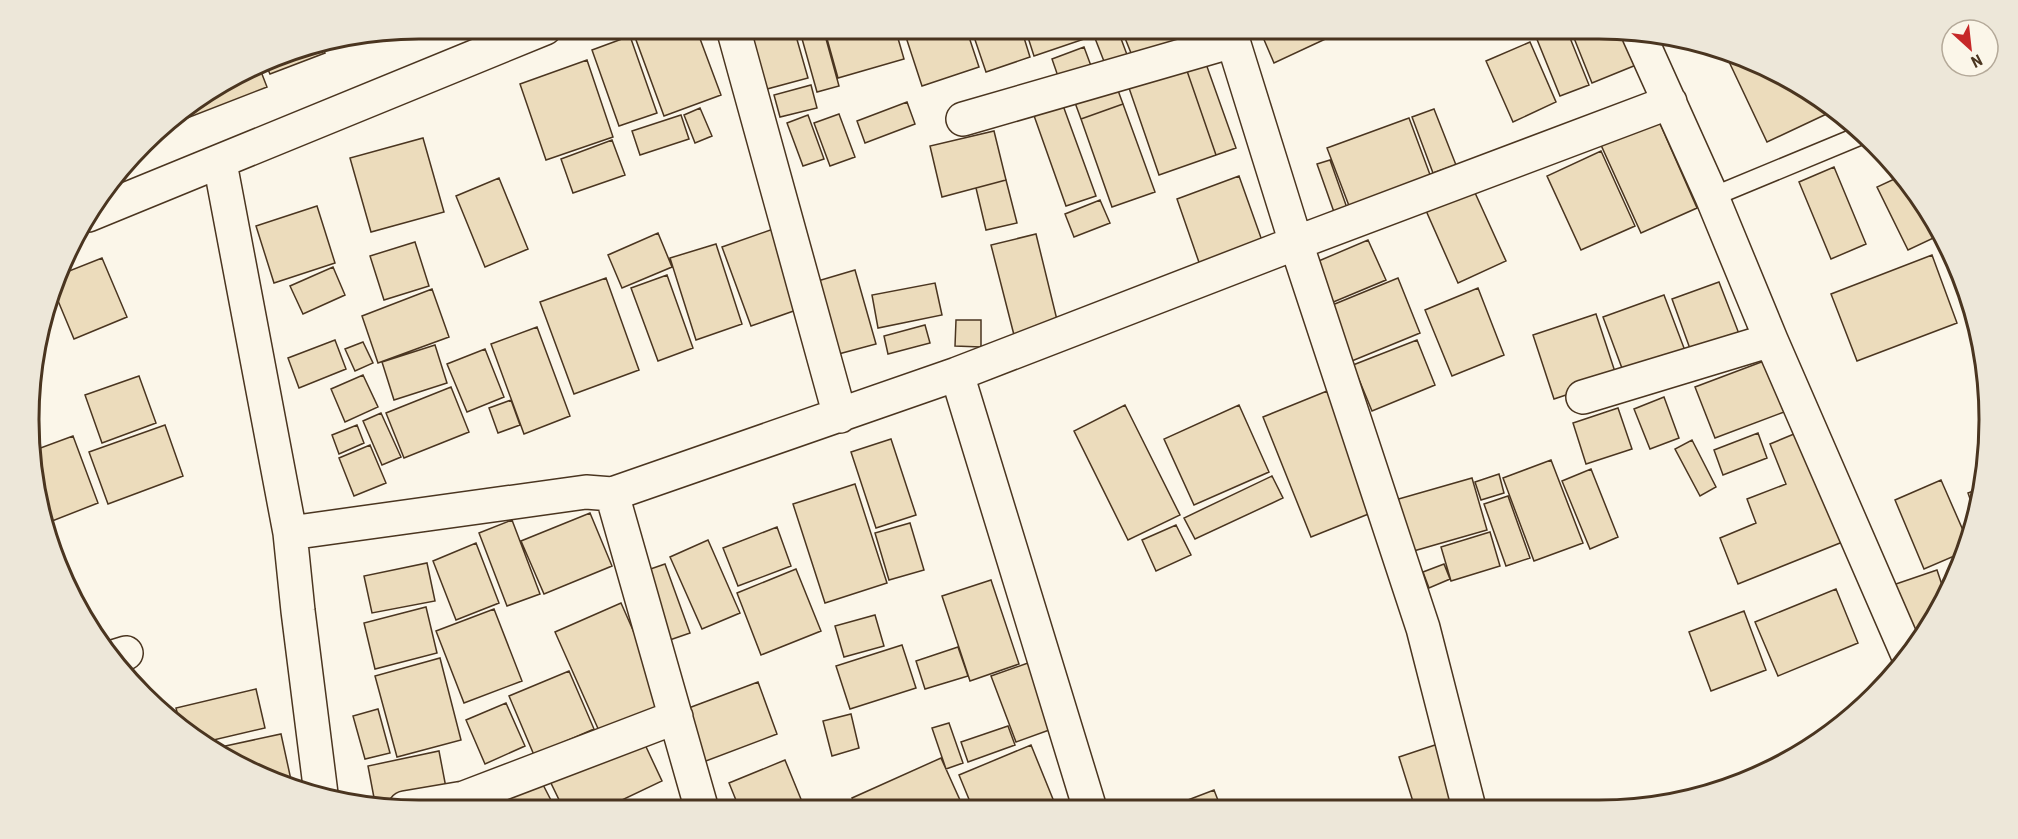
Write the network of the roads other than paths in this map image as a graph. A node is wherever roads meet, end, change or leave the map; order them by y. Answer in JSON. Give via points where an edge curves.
{"nodes":[{"id":1,"x":519,"y":39,"type":"edge"},
{"id":2,"x":736,"y":39,"type":"edge"},
{"id":3,"x":1218,"y":39,"type":"edge"},
{"id":4,"x":1232,"y":39,"type":"edge"},
{"id":5,"x":1642,"y":42,"type":"edge"},
{"id":6,"x":1670,"y":102,"type":"junction"},
{"id":7,"x":963,"y":119,"type":"dead end"},
{"id":8,"x":1855,"y":138,"type":"edge"},
{"id":9,"x":220,"y":163,"type":"junction"},
{"id":10,"x":1712,"y":197,"type":"junction"},
{"id":11,"x":101,"y":211,"type":"edge"},
{"id":12,"x":1296,"y":243,"type":"junction"},
{"id":13,"x":1771,"y":340,"type":"junction"},
{"id":14,"x":957,"y":374,"type":"junction"},
{"id":15,"x":1583,"y":397,"type":"dead end"},
{"id":16,"x":840,"y":416,"type":"junction"},
{"id":17,"x":612,"y":494,"type":"junction"},
{"id":18,"x":290,"y":533,"type":"junction"},
{"id":19,"x":1904,"y":646,"type":"edge"},
{"id":20,"x":676,"y":717,"type":"junction"},
{"id":21,"x":320,"y":787,"type":"edge"},
{"id":22,"x":452,"y":800,"type":"edge"},
{"id":23,"x":699,"y":800,"type":"edge"},
{"id":24,"x":1087,"y":800,"type":"edge"},
{"id":25,"x":1467,"y":800,"type":"edge"}],
"edges":[{"from":1,"to":9,"type":"street"},
{"from":2,"to":16,"type":"street"},
{"from":3,"to":7,"type":"street"},
{"from":4,"to":12,"type":"street"},
{"from":5,"to":6,"type":"street"},
{"from":6,"to":10,"type":"street"},
{"from":6,"to":12,"type":"street"},
{"from":8,"to":10,"type":"lane"},
{"from":9,"to":11,"type":"street"},
{"from":9,"to":18,"type":"street"},
{"from":10,"to":13,"type":"street"},
{"from":12,"to":14,"type":"street"},
{"from":12,"to":25,"type":"street","via":[[1423,628]]},
{"from":13,"to":15,"type":"street"},
{"from":13,"to":19,"type":"street"},
{"from":14,"to":16,"type":"street"},
{"from":14,"to":24,"type":"street"},
{"from":16,"to":17,"type":"street"},
{"from":17,"to":18,"type":"street","via":[[586,492]]},
{"from":17,"to":20,"type":"street"},
{"from":18,"to":21,"type":"street"},
{"from":20,"to":22,"type":"street"},
{"from":20,"to":23,"type":"street"}]}
